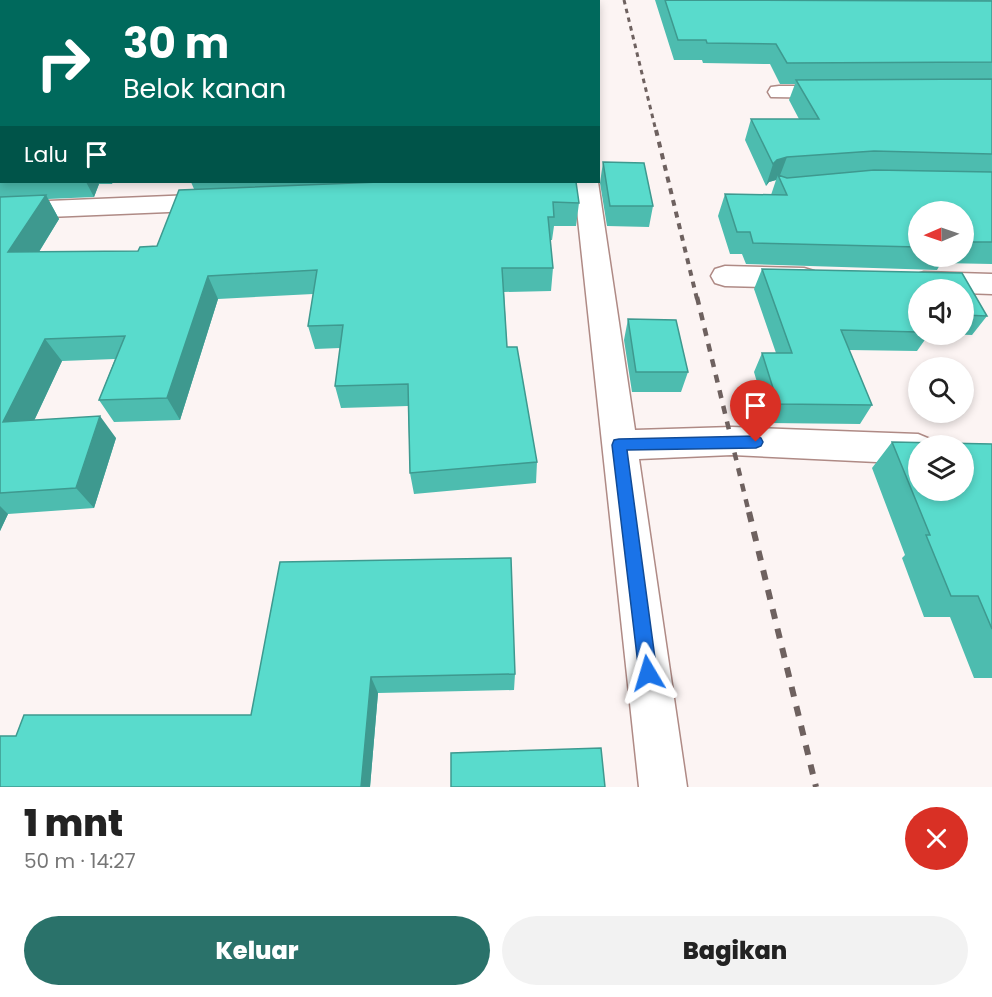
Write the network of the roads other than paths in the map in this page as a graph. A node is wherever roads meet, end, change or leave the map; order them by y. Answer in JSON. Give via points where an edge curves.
{"nodes":[{"id":1,"x":779,"y":92,"type":"dead end"},
{"id":2,"x":862,"y":92,"type":"edge"},
{"id":3,"x":579,"y":185,"type":"edge"},
{"id":4,"x":240,"y":201,"type":"edge"},
{"id":5,"x":0,"y":211,"type":"edge"},
{"id":6,"x":724,"y":276,"type":"dead end"},
{"id":7,"x":829,"y":279,"type":"edge"},
{"id":8,"x":899,"y":281,"type":"edge"},
{"id":9,"x":992,"y":284,"type":"edge"},
{"id":10,"x":619,"y":445,"type":"junction"},
{"id":11,"x":908,"y":449,"type":"edge"},
{"id":12,"x":663,"y":787,"type":"edge"}],
"edges":[{"from":1,"to":2,"type":"street"},
{"from":3,"to":10,"type":"street"},
{"from":4,"to":5,"type":"street"},
{"from":6,"to":7,"type":"street"},
{"from":8,"to":9,"type":"street"},
{"from":10,"to":11,"type":"street","via":[[732,441]]},
{"from":10,"to":12,"type":"street"}]}
